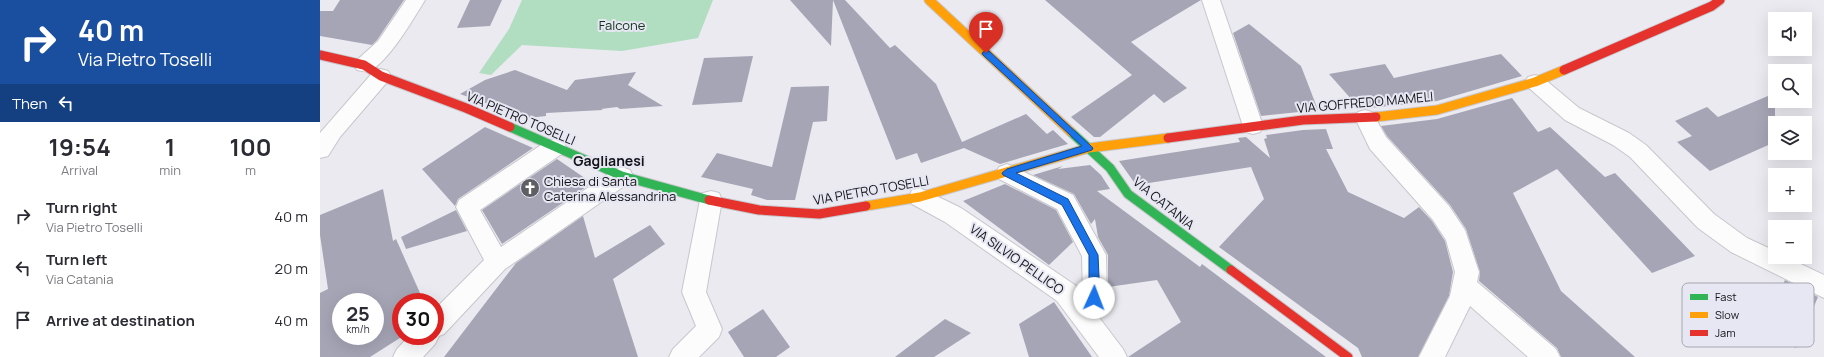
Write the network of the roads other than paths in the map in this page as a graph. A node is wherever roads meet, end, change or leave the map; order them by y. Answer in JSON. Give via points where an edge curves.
{"nodes":[{"id":1,"x":416,"y":0,"type":"edge"},
{"id":2,"x":930,"y":0,"type":"edge"},
{"id":3,"x":1211,"y":0,"type":"edge"},
{"id":4,"x":1720,"y":0,"type":"edge"},
{"id":5,"x":320,"y":55,"type":"edge"},
{"id":6,"x":373,"y":71,"type":"junction"},
{"id":7,"x":1535,"y":82,"type":"junction"},
{"id":8,"x":1364,"y":118,"type":"junction"},
{"id":9,"x":1253,"y":126,"type":"junction"},
{"id":10,"x":555,"y":147,"type":"junction"},
{"id":11,"x":1089,"y":148,"type":"junction"},
{"id":12,"x":320,"y":150,"type":"edge"},
{"id":13,"x":1007,"y":173,"type":"junction"},
{"id":14,"x":622,"y":176,"type":"junction"},
{"id":15,"x":920,"y":197,"type":"junction"},
{"id":16,"x":711,"y":200,"type":"junction"},
{"id":17,"x":497,"y":262,"type":"junction"},
{"id":18,"x":1465,"y":286,"type":"junction"},
{"id":19,"x":1824,"y":287,"type":"edge"},
{"id":20,"x":444,"y":317,"type":"edge"},
{"id":21,"x":1084,"y":318,"type":"junction"},
{"id":22,"x":417,"y":345,"type":"edge"},
{"id":23,"x":406,"y":357,"type":"edge"},
{"id":24,"x":682,"y":357,"type":"edge"},
{"id":25,"x":1114,"y":357,"type":"edge"},
{"id":26,"x":1348,"y":357,"type":"edge"},
{"id":27,"x":1432,"y":357,"type":"edge"},
{"id":28,"x":1547,"y":357,"type":"edge"}],
"edges":[{"from":1,"to":6,"type":"street","via":[[385,46]]},
{"from":2,"to":11,"type":"street","name":"VIA CATANIA"},
{"from":3,"to":9,"type":"street"},
{"from":4,"to":7,"type":"street","name":"VIA GOFFREDO MAMELI","via":[[1712,6]]},
{"from":5,"to":6,"type":"street","name":"VIA PIETRO TOSELLI"},
{"from":6,"to":10,"type":"street","name":"VIA PIETRO TOSELLI"},
{"from":6,"to":12,"type":"street"},
{"from":7,"to":8,"type":"street","name":"VIA GOFFREDO MAMELI","via":[[1437,110]]},
{"from":7,"to":19,"type":"street","via":[[1572,114],[1621,139],[1638,151],[1706,220],[1739,245]]},
{"from":8,"to":9,"type":"street","name":"VIA GOFFREDO MAMELI","via":[[1304,120]]},
{"from":8,"to":18,"type":"street","via":[[1378,143],[1440,213],[1457,237],[1468,272]]},
{"from":9,"to":11,"type":"street","name":"VIA GOFFREDO MAMELI"},
{"from":10,"to":14,"type":"street","name":"VIA PIETRO TOSELLI"},
{"from":10,"to":17,"type":"street","via":[[467,207]]},
{"from":11,"to":13,"type":"street","name":"VIA PIETRO TOSELLI"},
{"from":11,"to":26,"type":"street","name":"VIA CATANIA","via":[[1110,168],[1128,194]]},
{"from":13,"to":15,"type":"street","name":"VIA PIETRO TOSELLI"},
{"from":13,"to":21,"type":"street","via":[[1065,202],[1094,255],[1094,298]]},
{"from":14,"to":16,"type":"street","name":"VIA PIETRO TOSELLI"},
{"from":14,"to":17,"type":"street"},
{"from":15,"to":16,"type":"street","name":"VIA PIETRO TOSELLI","via":[[819,214],[759,210]]},
{"from":15,"to":21,"type":"street","name":"VIA SILVIO PELLICO","via":[[953,215],[1066,293]]},
{"from":16,"to":24,"type":"street","via":[[694,292],[710,329]]},
{"from":17,"to":20,"type":"street"},
{"from":18,"to":27,"type":"street"},
{"from":18,"to":28,"type":"street"},
{"from":21,"to":25,"type":"street","name":"VIA SILVIO PELLICO"},
{"from":22,"to":23,"type":"street"}]}
